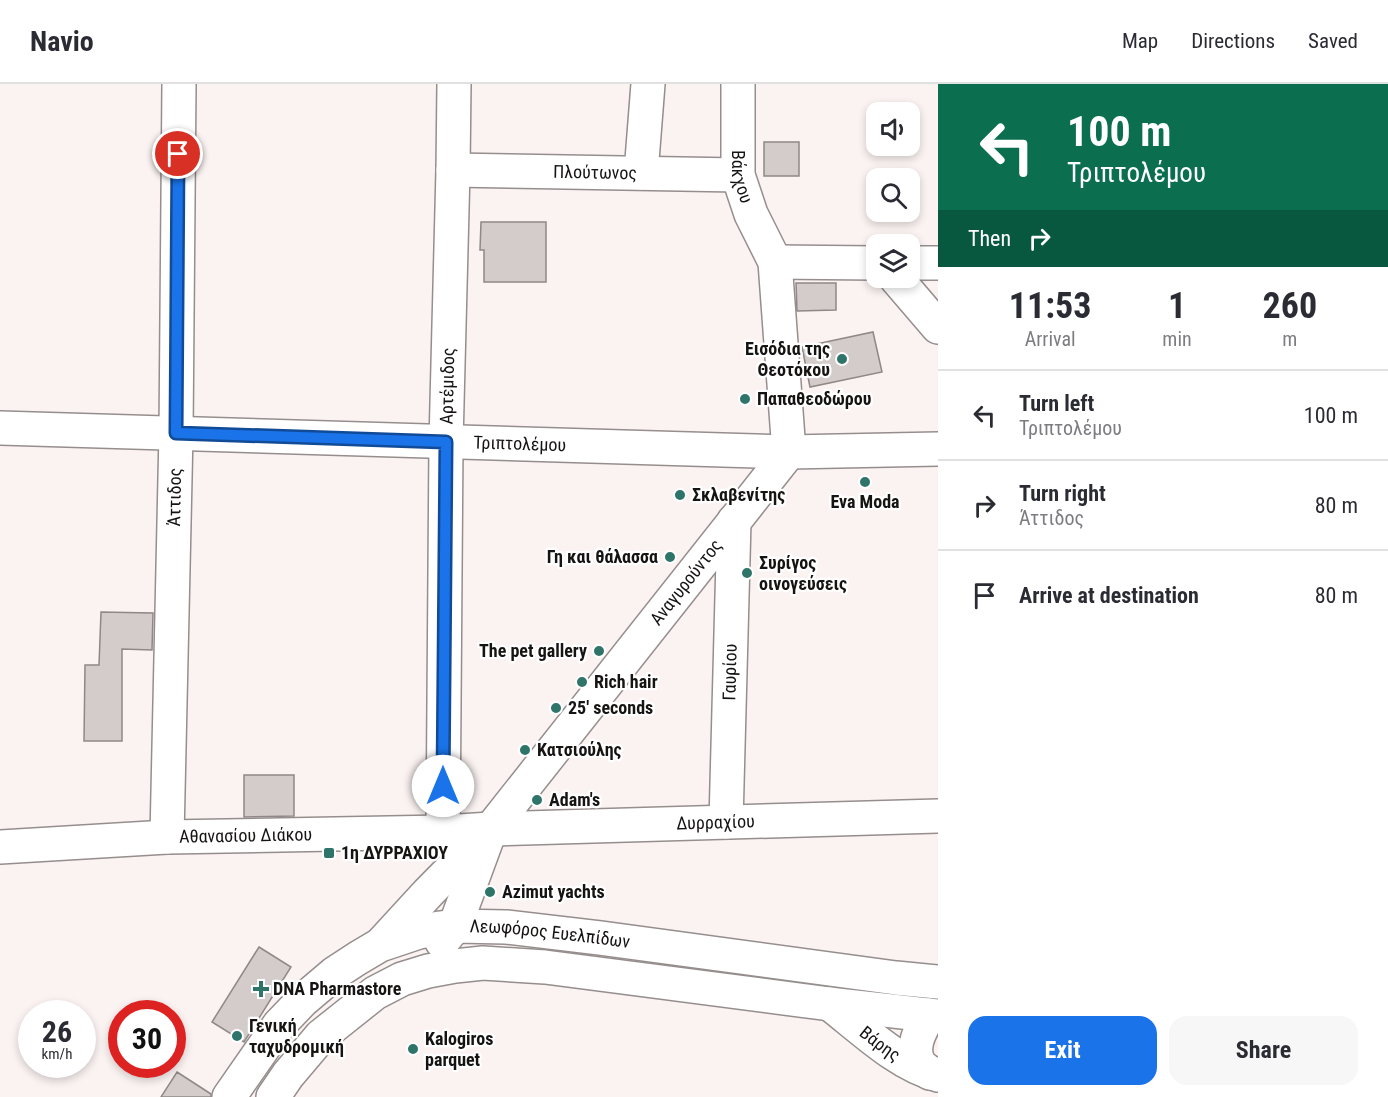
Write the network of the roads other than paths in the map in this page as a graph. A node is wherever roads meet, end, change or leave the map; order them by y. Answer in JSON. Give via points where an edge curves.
{"nodes":[{"id":1,"x":179,"y":84,"type":"edge"},
{"id":2,"x":454,"y":84,"type":"edge"},
{"id":3,"x":648,"y":84,"type":"edge"},
{"id":4,"x":738,"y":84,"type":"edge"},
{"id":5,"x":453,"y":170,"type":"junction"},
{"id":6,"x":641,"y":174,"type":"junction"},
{"id":7,"x":738,"y":175,"type":"junction"},
{"id":8,"x":775,"y":262,"type":"junction"},
{"id":9,"x":866,"y":263,"type":"edge"},
{"id":10,"x":920,"y":263,"type":"edge"},
{"id":11,"x":938,"y":263,"type":"edge"},
{"id":12,"x":905,"y":288,"type":"edge"},
{"id":13,"x":938,"y":327,"type":"edge"},
{"id":14,"x":0,"y":428,"type":"edge"},
{"id":15,"x":176,"y":433,"type":"junction"},
{"id":16,"x":446,"y":442,"type":"junction"},
{"id":17,"x":938,"y":449,"type":"edge"},
{"id":18,"x":789,"y":452,"type":"junction"},
{"id":19,"x":735,"y":521,"type":"junction"},
{"id":20,"x":938,"y":816,"type":"edge"},
{"id":21,"x":726,"y":822,"type":"junction"},
{"id":22,"x":490,"y":829,"type":"junction"},
{"id":23,"x":443,"y":832,"type":"junction"},
{"id":24,"x":167,"y":837,"type":"junction"},
{"id":25,"x":0,"y":847,"type":"edge"},
{"id":26,"x":455,"y":926,"type":"junction"},
{"id":27,"x":380,"y":945,"type":"junction"},
{"id":28,"x":417,"y":974,"type":"junction"},
{"id":29,"x":938,"y":982,"type":"edge"},
{"id":30,"x":830,"y":1004,"type":"junction"},
{"id":31,"x":933,"y":1015,"type":"edge"},
{"id":32,"x":934,"y":1074,"type":"edge"},
{"id":33,"x":229,"y":1097,"type":"edge"},
{"id":34,"x":273,"y":1097,"type":"edge"}],
"edges":[{"from":1,"to":15,"type":"street","name":"Άττιδος"},
{"from":2,"to":5,"type":"street","name":"Αρτέμιδος"},
{"from":3,"to":6,"type":"street"},
{"from":4,"to":7,"type":"street","name":"Βάκχου"},
{"from":5,"to":6,"type":"street","name":"Πλούτωνος"},
{"from":5,"to":16,"type":"street","name":"Αρτέμιδος"},
{"from":6,"to":7,"type":"street","name":"Πλούτωνος"},
{"from":7,"to":8,"type":"street","name":"Βάκχου","via":[[751,214]]},
{"from":8,"to":9,"type":"street"},
{"from":8,"to":18,"type":"street"},
{"from":10,"to":11,"type":"street"},
{"from":12,"to":13,"type":"street"},
{"from":14,"to":15,"type":"street","name":"Τριπτολέμου"},
{"from":15,"to":16,"type":"street","name":"Τριπτολέμου"},
{"from":15,"to":24,"type":"street","name":"Άττιδος"},
{"from":16,"to":18,"type":"street","name":"Τριπτολέμου"},
{"from":16,"to":23,"type":"street","name":"Αρτέμιδος"},
{"from":17,"to":18,"type":"street"},
{"from":18,"to":19,"type":"street","name":"Αναγυρούντος"},
{"from":19,"to":21,"type":"street","name":"Γαυρίου"},
{"from":19,"to":22,"type":"street","name":"Αναγυρούντος"},
{"from":20,"to":21,"type":"street","name":"Δυρραχίου"},
{"from":21,"to":22,"type":"street","name":"Δυρραχίου"},
{"from":22,"to":23,"type":"street","name":"Αθανασίου Διάκου"},
{"from":22,"to":26,"type":"street","name":"Αναγυρούντος"},
{"from":22,"to":27,"type":"street","name":"Αναγυρούντος"},
{"from":23,"to":24,"type":"street","name":"Αθανασίου Διάκου"},
{"from":24,"to":25,"type":"street","name":"Αθανασίου Διάκου"},
{"from":26,"to":27,"type":"street","name":"Λεωφόρος Ευελπίδων","via":[[419,932]]},
{"from":26,"to":28,"type":"street","name":"Αναγυρούντος"},
{"from":26,"to":29,"type":"street","name":"Λεωφόρος Ευελπίδων","via":[[506,927]]},
{"from":27,"to":33,"type":"street","name":"Λεωφόρος Ευελπίδων","via":[[335,973],[302,1001],[279,1025]]},
{"from":28,"to":30,"type":"street","name":"Λεωφόρος Ευελπίδων","via":[[483,963],[514,964]]},
{"from":28,"to":34,"type":"street","name":"Λεωφόρος Ευελπίδων","via":[[375,993],[321,1036]]},
{"from":30,"to":31,"type":"street","name":"Λεωφόρος Ευελπίδων"},
{"from":30,"to":32,"type":"street","name":"Βάρης","via":[[896,1056]]},
{"from":31,"to":32,"type":"street","via":[[918,1035],[916,1052],[920,1065]]}]}
